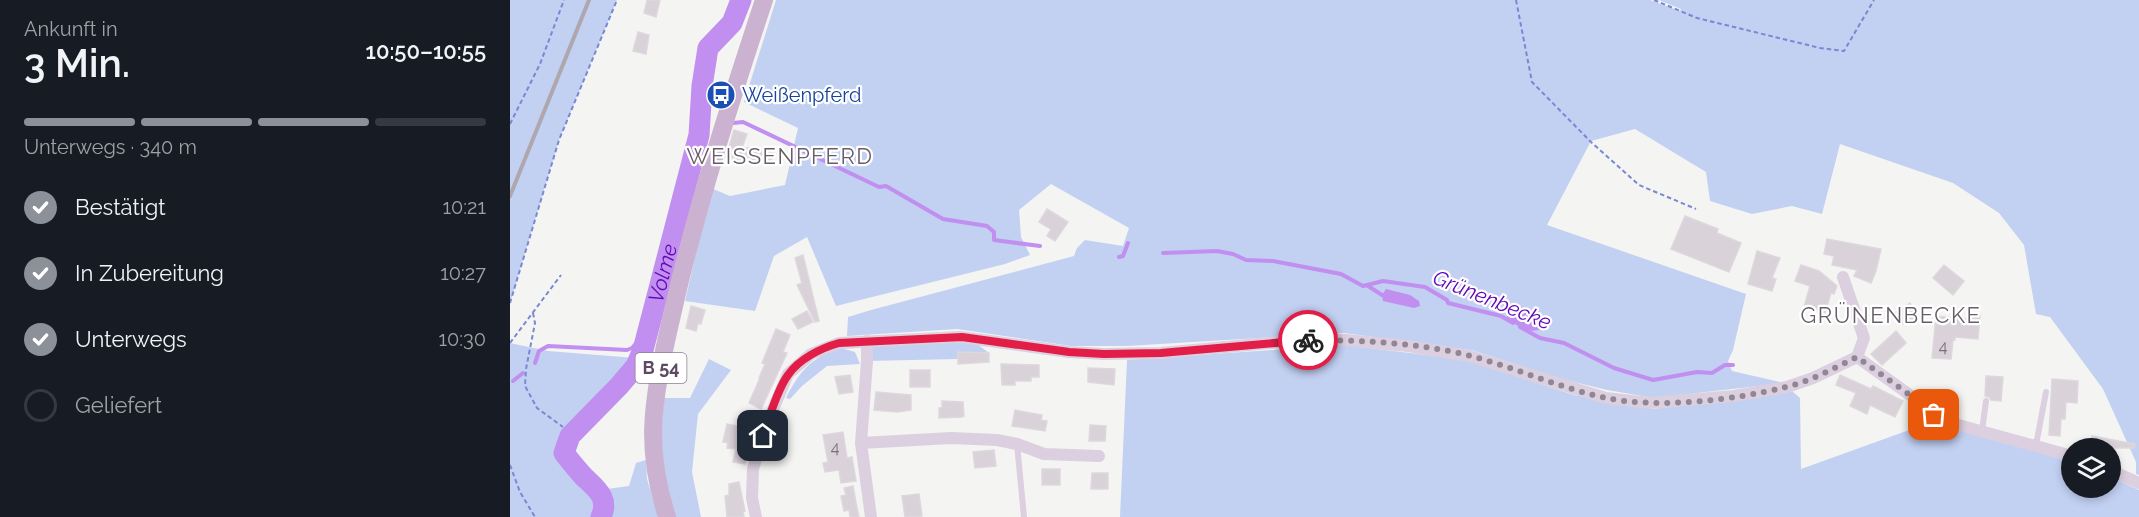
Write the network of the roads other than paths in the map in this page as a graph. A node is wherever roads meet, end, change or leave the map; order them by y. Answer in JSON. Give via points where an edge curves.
{"nodes":[{"id":1,"x":764,"y":0,"type":"edge"},
{"id":2,"x":1843,"y":277,"type":"dead end"},
{"id":3,"x":867,"y":341,"type":"junction"},
{"id":4,"x":1857,"y":357,"type":"junction"},
{"id":5,"x":2046,"y":392,"type":"dead end"},
{"id":6,"x":1986,"y":401,"type":"dead end"},
{"id":7,"x":1982,"y":431,"type":"junction"},
{"id":8,"x":861,"y":442,"type":"junction"},
{"id":9,"x":1017,"y":444,"type":"junction"},
{"id":10,"x":2036,"y":445,"type":"junction"},
{"id":11,"x":2061,"y":453,"type":"edge"},
{"id":12,"x":1099,"y":456,"type":"dead end"},
{"id":13,"x":2121,"y":475,"type":"edge"},
{"id":14,"x":2139,"y":483,"type":"edge"},
{"id":15,"x":666,"y":517,"type":"edge"},
{"id":16,"x":756,"y":517,"type":"edge"},
{"id":17,"x":871,"y":517,"type":"edge"},
{"id":18,"x":1024,"y":517,"type":"edge"}],
"edges":[{"from":1,"to":15,"type":"main road","number":"B 54","via":[[694,220],[659,378],[653,430],[655,472]]},
{"from":2,"to":4,"type":"street","via":[[1864,338]]},
{"from":3,"to":4,"type":"street","via":[[962,337],[1104,354],[1346,340],[1469,356],[1606,398],[1650,403],[1787,387]]},
{"from":3,"to":8,"type":"street"},
{"from":3,"to":16,"type":"street","via":[[825,347],[788,374],[753,469]]},
{"from":4,"to":7,"type":"street","via":[[1934,415]]},
{"from":5,"to":10,"type":"lane"},
{"from":6,"to":7,"type":"lane"},
{"from":7,"to":10,"type":"street"},
{"from":8,"to":9,"type":"street","via":[[951,438]]},
{"from":8,"to":17,"type":"street"},
{"from":9,"to":12,"type":"street","via":[[1044,454]]},
{"from":9,"to":18,"type":"lane"},
{"from":10,"to":11,"type":"street"},
{"from":13,"to":14,"type":"street"}]}
